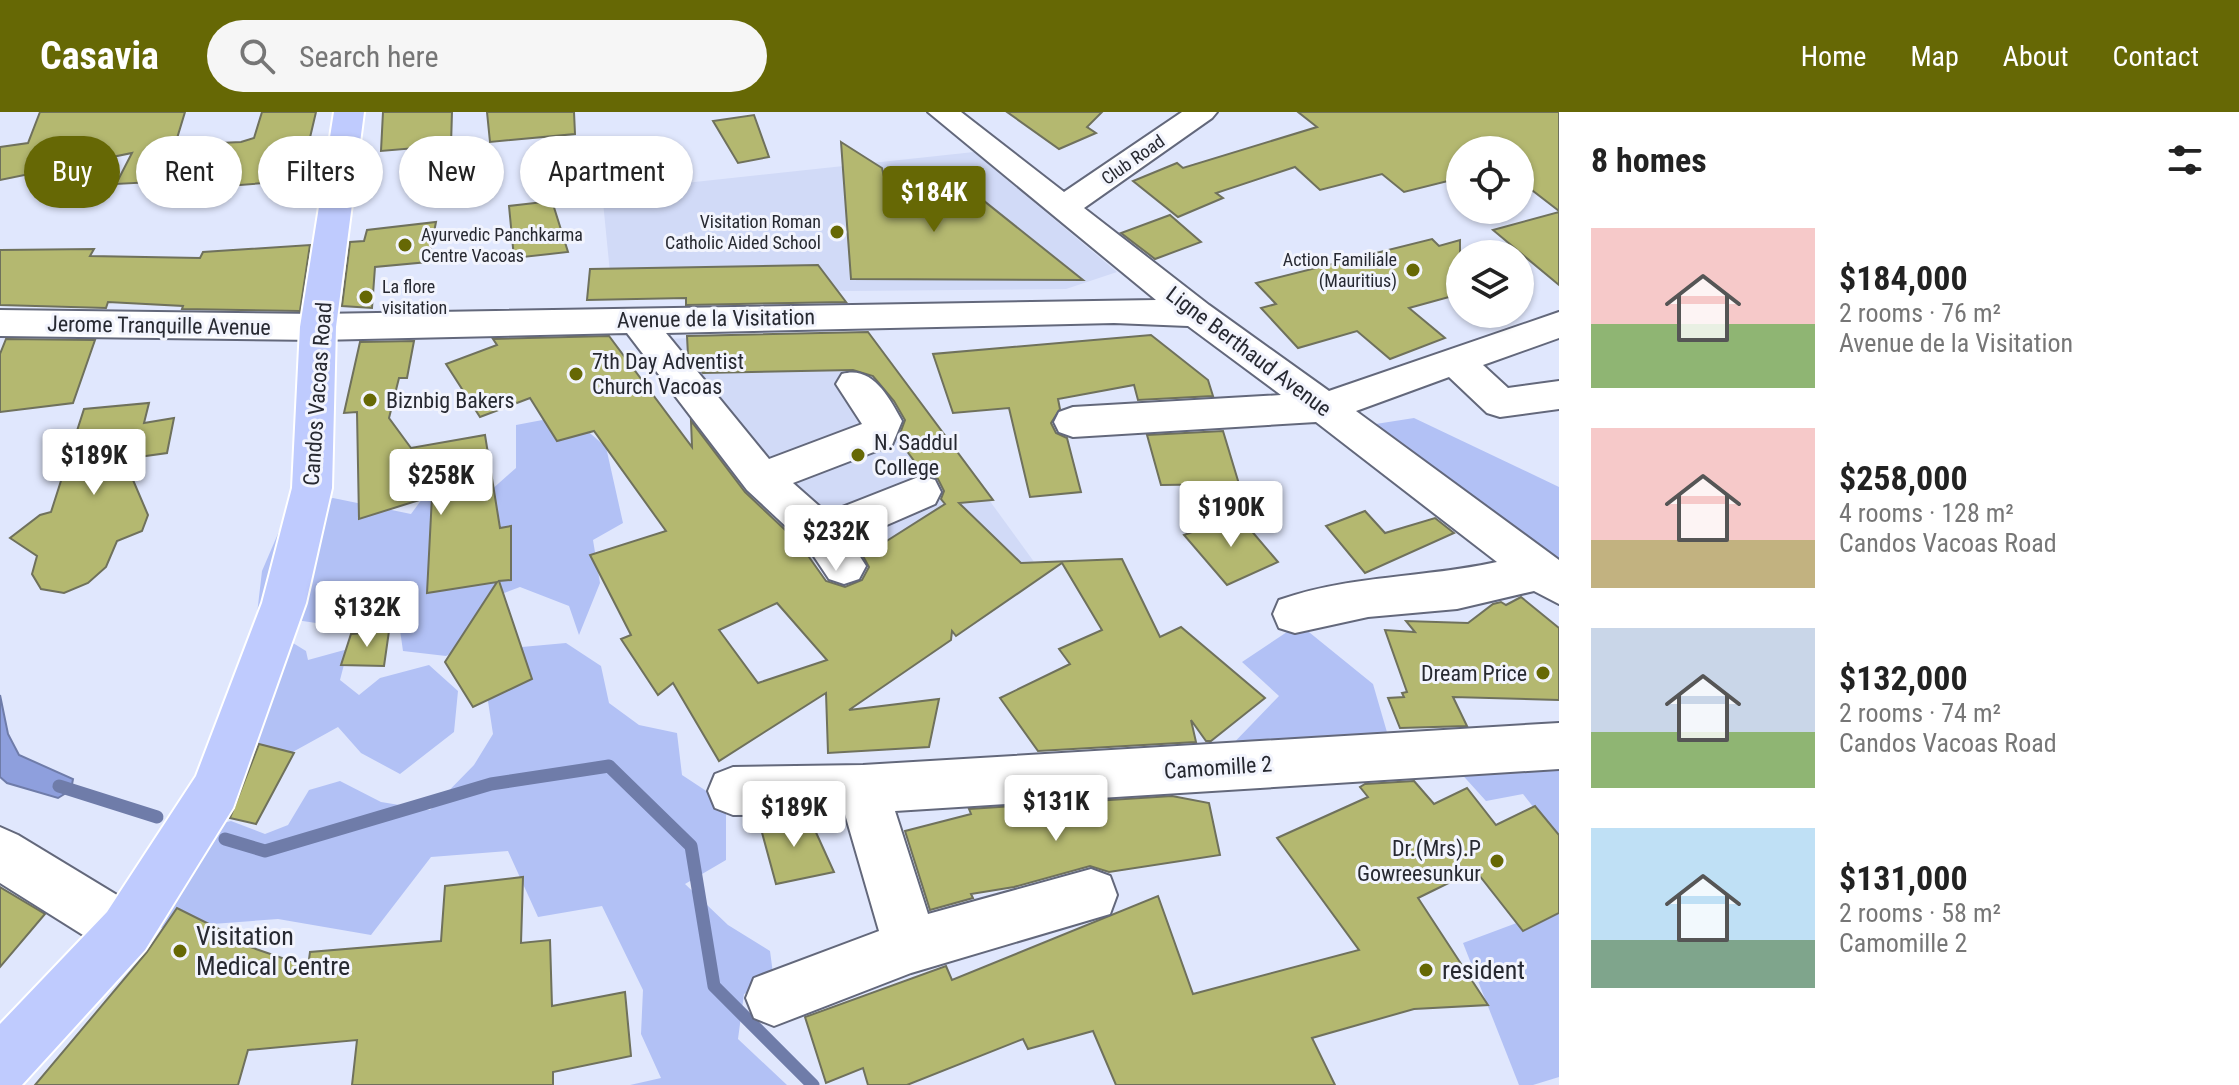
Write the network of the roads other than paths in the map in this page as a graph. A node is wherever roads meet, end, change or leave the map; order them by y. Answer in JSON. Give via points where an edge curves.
{"nodes":[{"id":1,"x":349,"y":112,"type":"edge"},
{"id":2,"x":943,"y":112,"type":"edge"},
{"id":3,"x":1202,"y":112,"type":"edge"},
{"id":4,"x":1064,"y":207,"type":"junction"},
{"id":5,"x":1145,"y":271,"type":"junction"},
{"id":6,"x":1114,"y":311,"type":"junction"},
{"id":7,"x":1196,"y":314,"type":"junction"},
{"id":8,"x":637,"y":321,"type":"junction"},
{"id":9,"x":0,"y":323,"type":"edge"},
{"id":10,"x":1559,"y":325,"type":"edge"},
{"id":11,"x":318,"y":327,"type":"junction"},
{"id":12,"x":1455,"y":361,"type":"junction"},
{"id":13,"x":855,"y":384,"type":"dead end"},
{"id":14,"x":1559,"y":395,"type":"edge"},
{"id":15,"x":1324,"y":407,"type":"junction"},
{"id":16,"x":1073,"y":422,"type":"dead end"},
{"id":17,"x":761,"y":479,"type":"junction"},
{"id":18,"x":921,"y":492,"type":"dead end"},
{"id":19,"x":1550,"y":578,"type":"edge"},
{"id":20,"x":1295,"y":614,"type":"dead end"},
{"id":21,"x":1559,"y":746,"type":"edge"},
{"id":22,"x":863,"y":789,"type":"junction"},
{"id":23,"x":733,"y":791,"type":"dead end"},
{"id":24,"x":0,"y":853,"type":"edge"},
{"id":25,"x":1091,"y":895,"type":"dead end"},
{"id":26,"x":126,"y":931,"type":"junction"},
{"id":27,"x":911,"y":946,"type":"junction"},
{"id":28,"x":774,"y":998,"type":"dead end"},
{"id":29,"x":0,"y":1066,"type":"edge"}],
"edges":[{"from":1,"to":11,"type":"main road","name":"Candos Vacoas Road"},
{"from":2,"to":4,"type":"street","name":"Ligne Berthaud Avenue"},
{"from":3,"to":4,"type":"street","name":"Club Road"},
{"from":4,"to":5,"type":"street","name":"Ligne Berthaud Avenue"},
{"from":5,"to":6,"type":"street"},
{"from":5,"to":7,"type":"street","name":"Ligne Berthaud Avenue"},
{"from":6,"to":7,"type":"street","name":"Avenue de la Visitation"},
{"from":6,"to":8,"type":"street","name":"Avenue de la Visitation"},
{"from":7,"to":15,"type":"street","name":"Ligne Berthaud Avenue"},
{"from":8,"to":11,"type":"street","name":"Avenue de la Visitation"},
{"from":8,"to":17,"type":"street"},
{"from":9,"to":11,"type":"street","name":"Jerome Tranquille Avenue"},
{"from":10,"to":12,"type":"street"},
{"from":11,"to":26,"type":"main road","name":"Candos Vacoas Road","via":[[312,488],[284,603],[215,791]]},
{"from":12,"to":14,"type":"street","via":[[1500,403]]},
{"from":12,"to":15,"type":"street"},
{"from":13,"to":17,"type":"street","via":[[883,421],[878,434]]},
{"from":15,"to":16,"type":"street"},
{"from":15,"to":19,"type":"street","name":"Ligne Berthaud Avenue"},
{"from":17,"to":18,"type":"street","via":[[833,550]]},
{"from":19,"to":20,"type":"street","via":[[1368,598]]},
{"from":21,"to":22,"type":"street","name":"Camomille 2"},
{"from":22,"to":23,"type":"street","name":"Camomille 2"},
{"from":22,"to":27,"type":"street"},
{"from":24,"to":26,"type":"street"},
{"from":25,"to":27,"type":"street"},
{"from":26,"to":29,"type":"main road","name":"Candos Vacoas Road"},
{"from":27,"to":28,"type":"street"}]}
